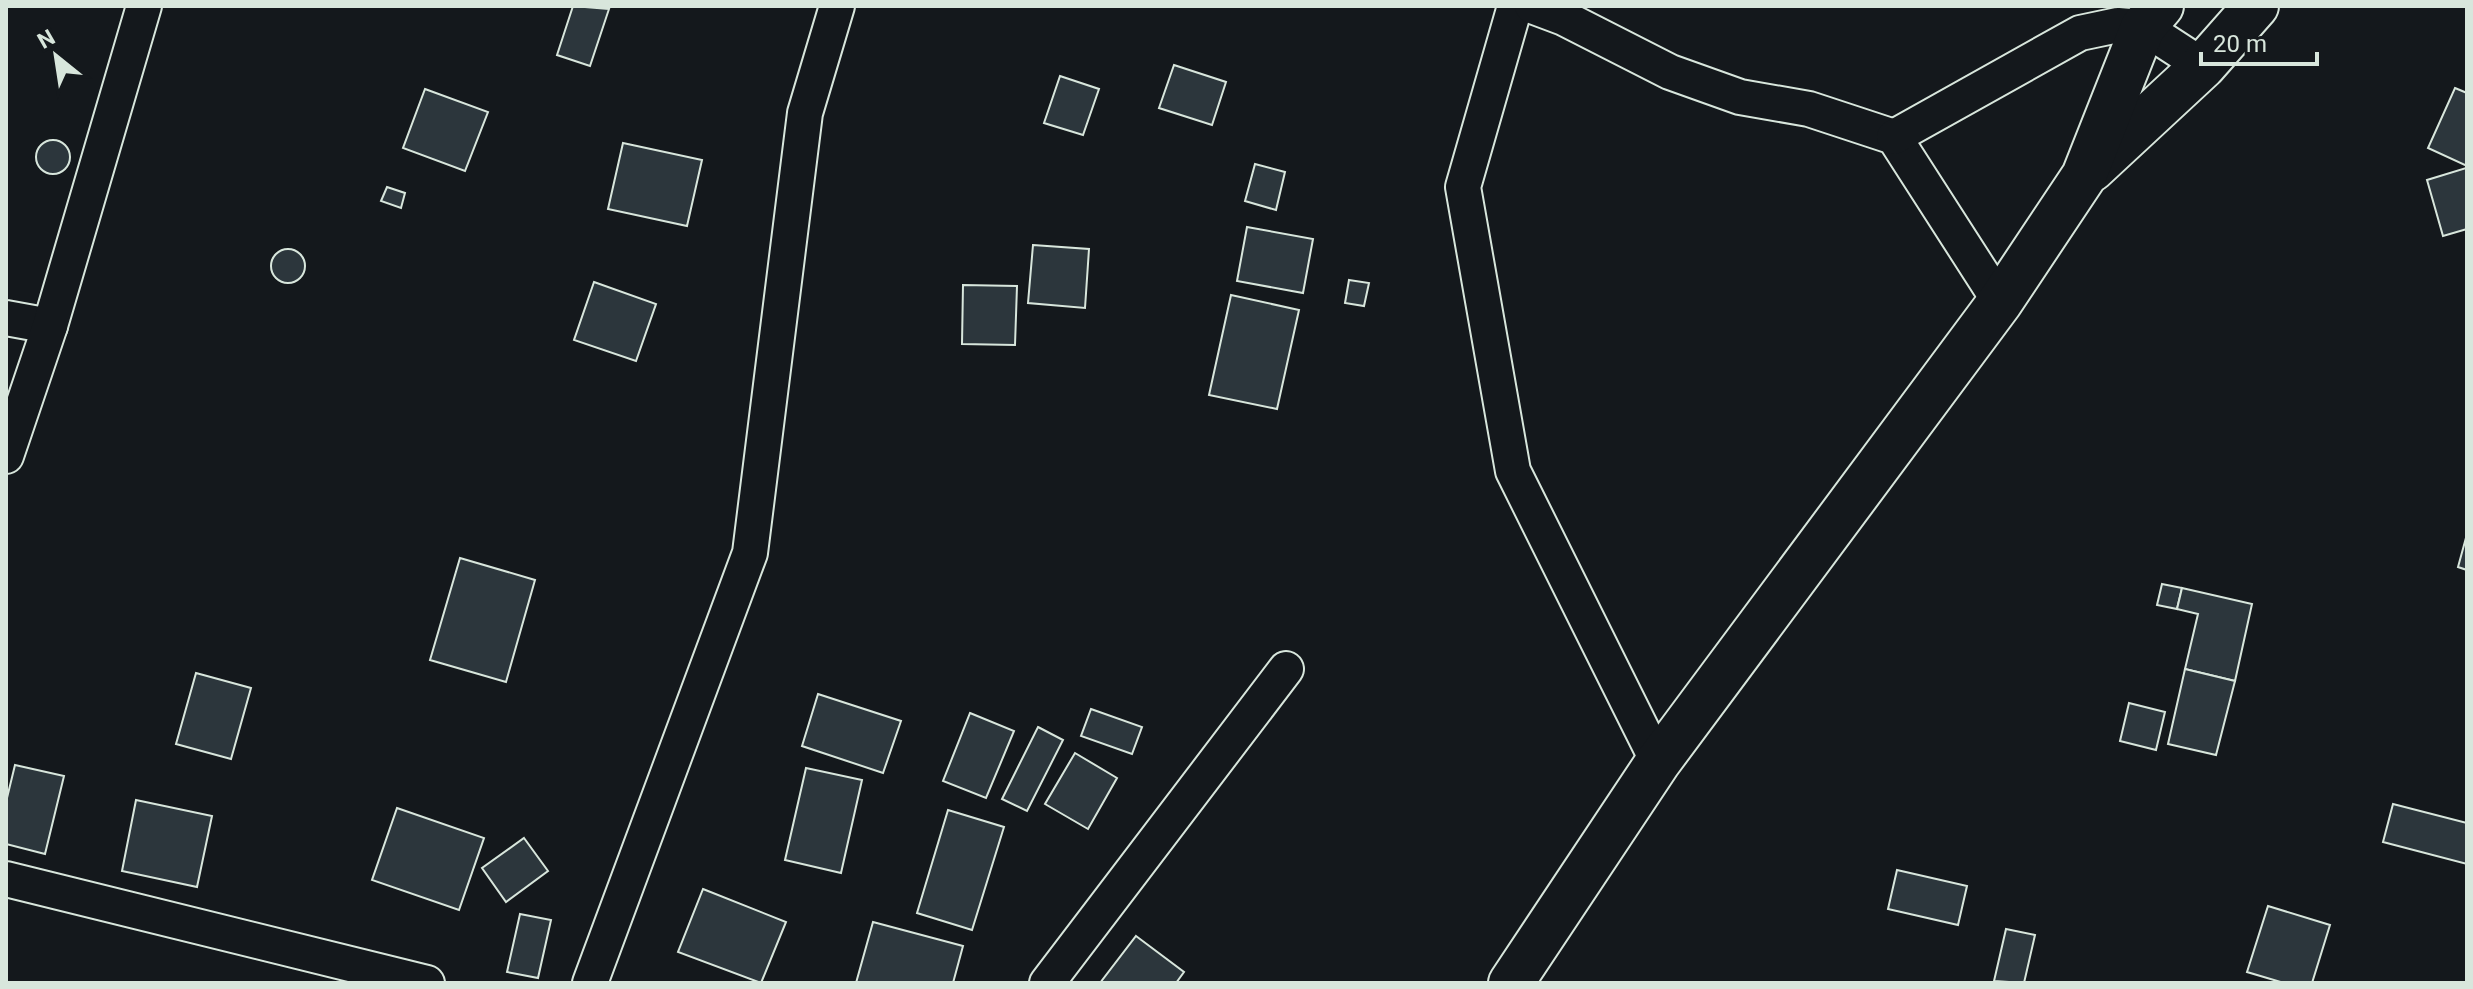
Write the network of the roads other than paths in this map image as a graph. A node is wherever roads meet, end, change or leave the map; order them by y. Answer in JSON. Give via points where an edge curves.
{"nodes":[{"id":1,"x":144,"y":6,"type":"edge"},
{"id":2,"x":837,"y":6,"type":"edge"},
{"id":3,"x":1515,"y":6,"type":"edge"},
{"id":4,"x":1532,"y":6,"type":"edge"},
{"id":5,"x":2256,"y":6,"type":"edge"},
{"id":6,"x":2152,"y":16,"type":"edge"},
{"id":7,"x":2203,"y":66,"type":"junction"},
{"id":8,"x":1894,"y":137,"type":"junction"},
{"id":9,"x":2084,"y":176,"type":"junction"},
{"id":10,"x":2000,"y":302,"type":"junction"},
{"id":11,"x":6,"y":318,"type":"edge"},
{"id":12,"x":50,"y":326,"type":"junction"},
{"id":13,"x":6,"y":456,"type":"edge"},
{"id":14,"x":1286,"y":669,"type":"dead end"},
{"id":15,"x":1658,"y":762,"type":"junction"},
{"id":16,"x":6,"y":879,"type":"edge"},
{"id":17,"x":427,"y":983,"type":"edge"},
{"id":18,"x":590,"y":983,"type":"edge"},
{"id":19,"x":1047,"y":983,"type":"edge"},
{"id":20,"x":1511,"y":983,"type":"edge"}],
"edges":[{"from":1,"to":12,"type":"street"},
{"from":2,"to":18,"type":"street","via":[[805,113],[750,553]]},
{"from":3,"to":15,"type":"street","via":[[1463,187],[1513,471]]},
{"from":4,"to":8,"type":"street","via":[[1670,72]]},
{"from":5,"to":7,"type":"main road"},
{"from":6,"to":7,"type":"street"},
{"from":6,"to":8,"type":"street","via":[[2080,33]]},
{"from":6,"to":9,"type":"main road"},
{"from":7,"to":9,"type":"main road"},
{"from":8,"to":10,"type":"street"},
{"from":9,"to":10,"type":"main road"},
{"from":10,"to":15,"type":"main road"},
{"from":11,"to":12,"type":"street"},
{"from":12,"to":13,"type":"street"},
{"from":14,"to":19,"type":"street"},
{"from":15,"to":20,"type":"main road"},
{"from":16,"to":17,"type":"street"}]}
